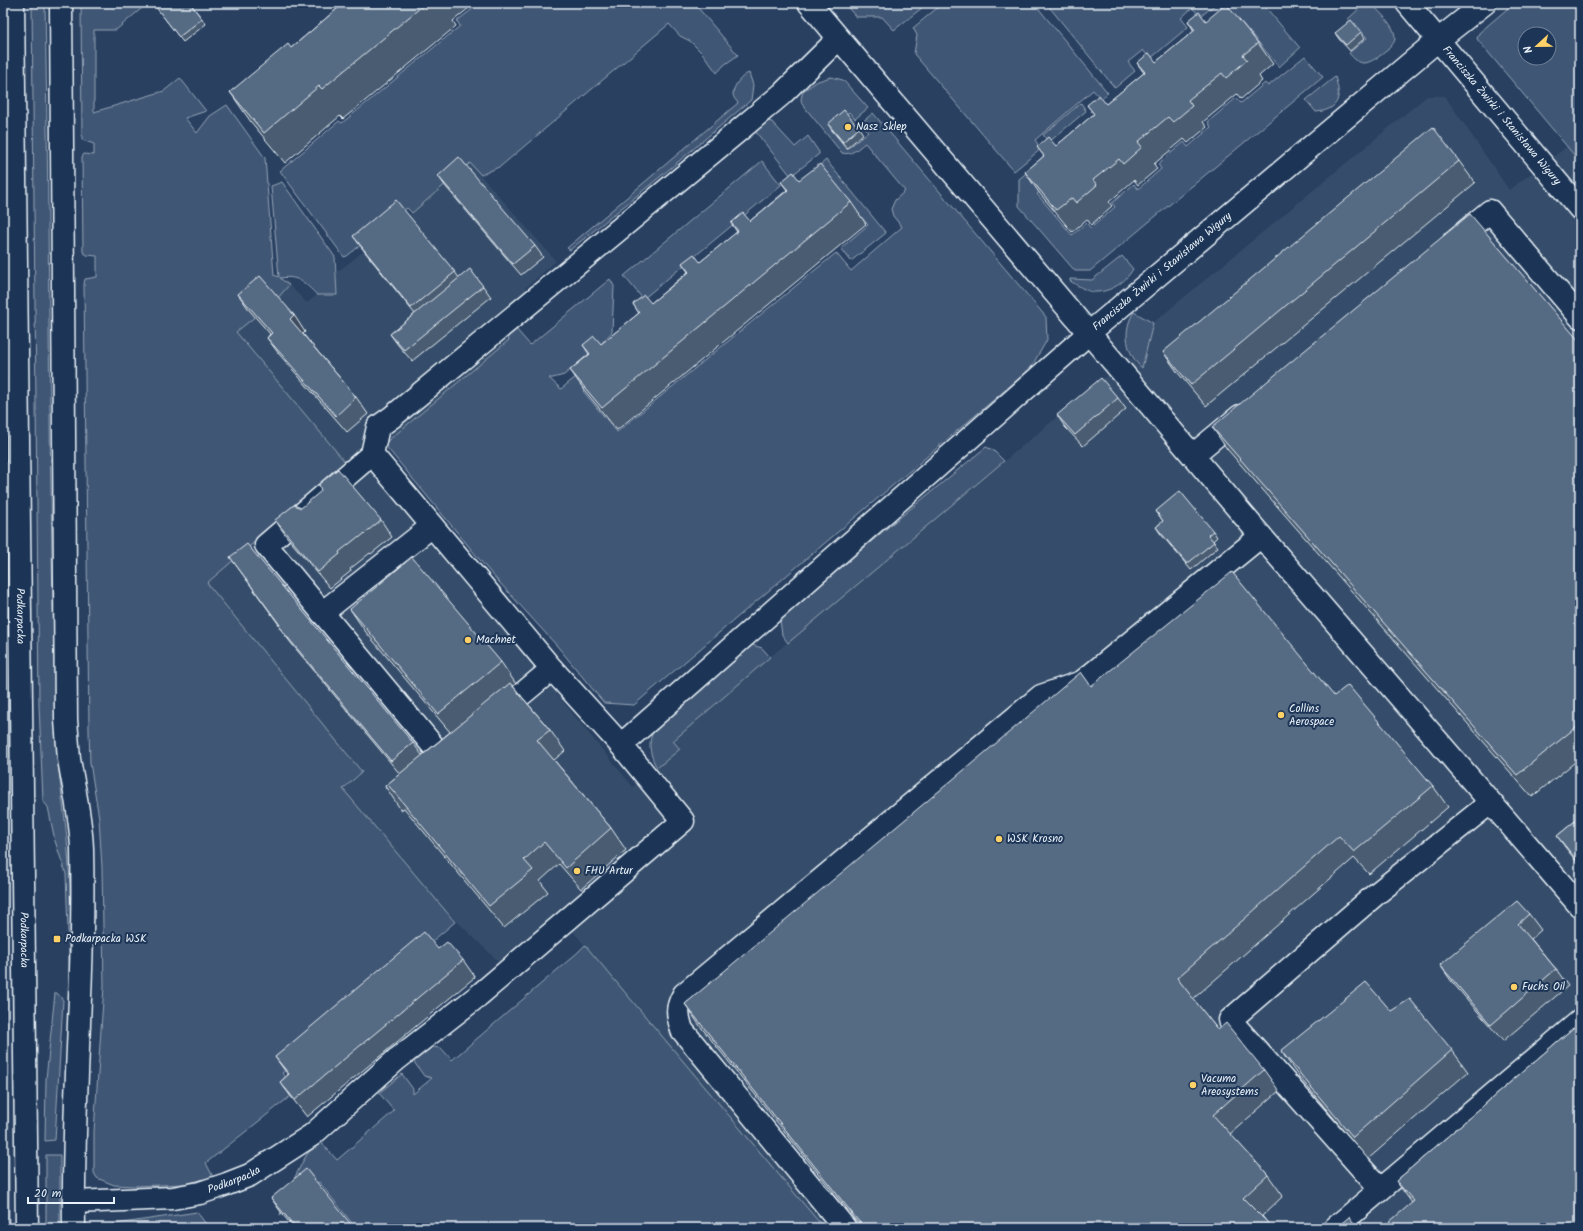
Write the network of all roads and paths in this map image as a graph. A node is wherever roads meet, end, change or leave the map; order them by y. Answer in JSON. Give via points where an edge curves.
{"nodes":[{"id":1,"x":13,"y":3,"type":"edge"},
{"id":2,"x":61,"y":3,"type":"edge"},
{"id":3,"x":809,"y":3,"type":"edge"},
{"id":4,"x":1407,"y":3,"type":"edge"},
{"id":5,"x":1485,"y":3,"type":"edge"},
{"id":6,"x":838,"y":39,"type":"junction"},
{"id":7,"x":1438,"y":40,"type":"junction"},
{"id":8,"x":1580,"y":209,"type":"edge"},
{"id":9,"x":1442,"y":251,"type":"edge"},
{"id":10,"x":1580,"y":317,"type":"edge"},
{"id":11,"x":1089,"y":333,"type":"junction"},
{"id":12,"x":1254,"y":405,"type":"edge"},
{"id":13,"x":372,"y":454,"type":"junction"},
{"id":14,"x":1193,"y":455,"type":"junction"},
{"id":15,"x":432,"y":526,"type":"junction"},
{"id":16,"x":1262,"y":536,"type":"junction"},
{"id":17,"x":322,"y":613,"type":"junction"},
{"id":18,"x":552,"y":669,"type":"junction"},
{"id":19,"x":621,"y":744,"type":"junction"},
{"id":20,"x":1490,"y":802,"type":"junction"},
{"id":21,"x":1580,"y":906,"type":"edge"},
{"id":22,"x":1580,"y":1021,"type":"edge"},
{"id":23,"x":1380,"y":1189,"type":"junction"},
{"id":24,"x":74,"y":1202,"type":"junction"},
{"id":25,"x":27,"y":1228,"type":"edge"},
{"id":26,"x":74,"y":1228,"type":"edge"},
{"id":27,"x":845,"y":1228,"type":"edge"},
{"id":28,"x":1335,"y":1228,"type":"edge"}],
"edges":[{"from":1,"to":25,"type":"street","name":"Podkarpacka"},
{"from":2,"to":24,"type":"street","via":[[66,720],[82,847],[81,988]]},
{"from":3,"to":6,"type":"street","name":"Franciszka Żwirki i Stanisława Wigury"},
{"from":4,"to":7,"type":"street","name":"Franciszka Żwirki i Stanisława Wigury"},
{"from":5,"to":7,"type":"street"},
{"from":6,"to":11,"type":"street","name":"Franciszka Żwirki i Stanisława Wigury"},
{"from":6,"to":13,"type":"street","via":[[776,98],[378,427]]},
{"from":7,"to":8,"type":"street","name":"Franciszka Żwirki i Stanisława Wigury"},
{"from":7,"to":11,"type":"street","name":"Franciszka Żwirki i Stanisława Wigury"},
{"from":9,"to":10,"type":"street","via":[[1490,211]]},
{"from":11,"to":14,"type":"street"},
{"from":11,"to":19,"type":"street"},
{"from":12,"to":14,"type":"street"},
{"from":13,"to":15,"type":"street"},
{"from":13,"to":17,"type":"street","via":[[266,545]]},
{"from":14,"to":16,"type":"street"},
{"from":15,"to":17,"type":"street"},
{"from":15,"to":18,"type":"street"},
{"from":16,"to":20,"type":"street"},
{"from":16,"to":27,"type":"street","via":[[1082,682],[1042,696],[684,994],[678,1004],[682,1030]]},
{"from":17,"to":18,"type":"street","via":[[444,759]]},
{"from":18,"to":19,"type":"street"},
{"from":19,"to":24,"type":"street","name":"Podkarpacka","via":[[683,821],[478,996],[396,1060],[312,1135],[250,1175],[200,1194],[173,1198]]},
{"from":20,"to":21,"type":"street"},
{"from":20,"to":23,"type":"street","via":[[1375,895],[1230,1020]]},
{"from":22,"to":23,"type":"street"},
{"from":23,"to":28,"type":"street"},
{"from":24,"to":26,"type":"street"}]}
